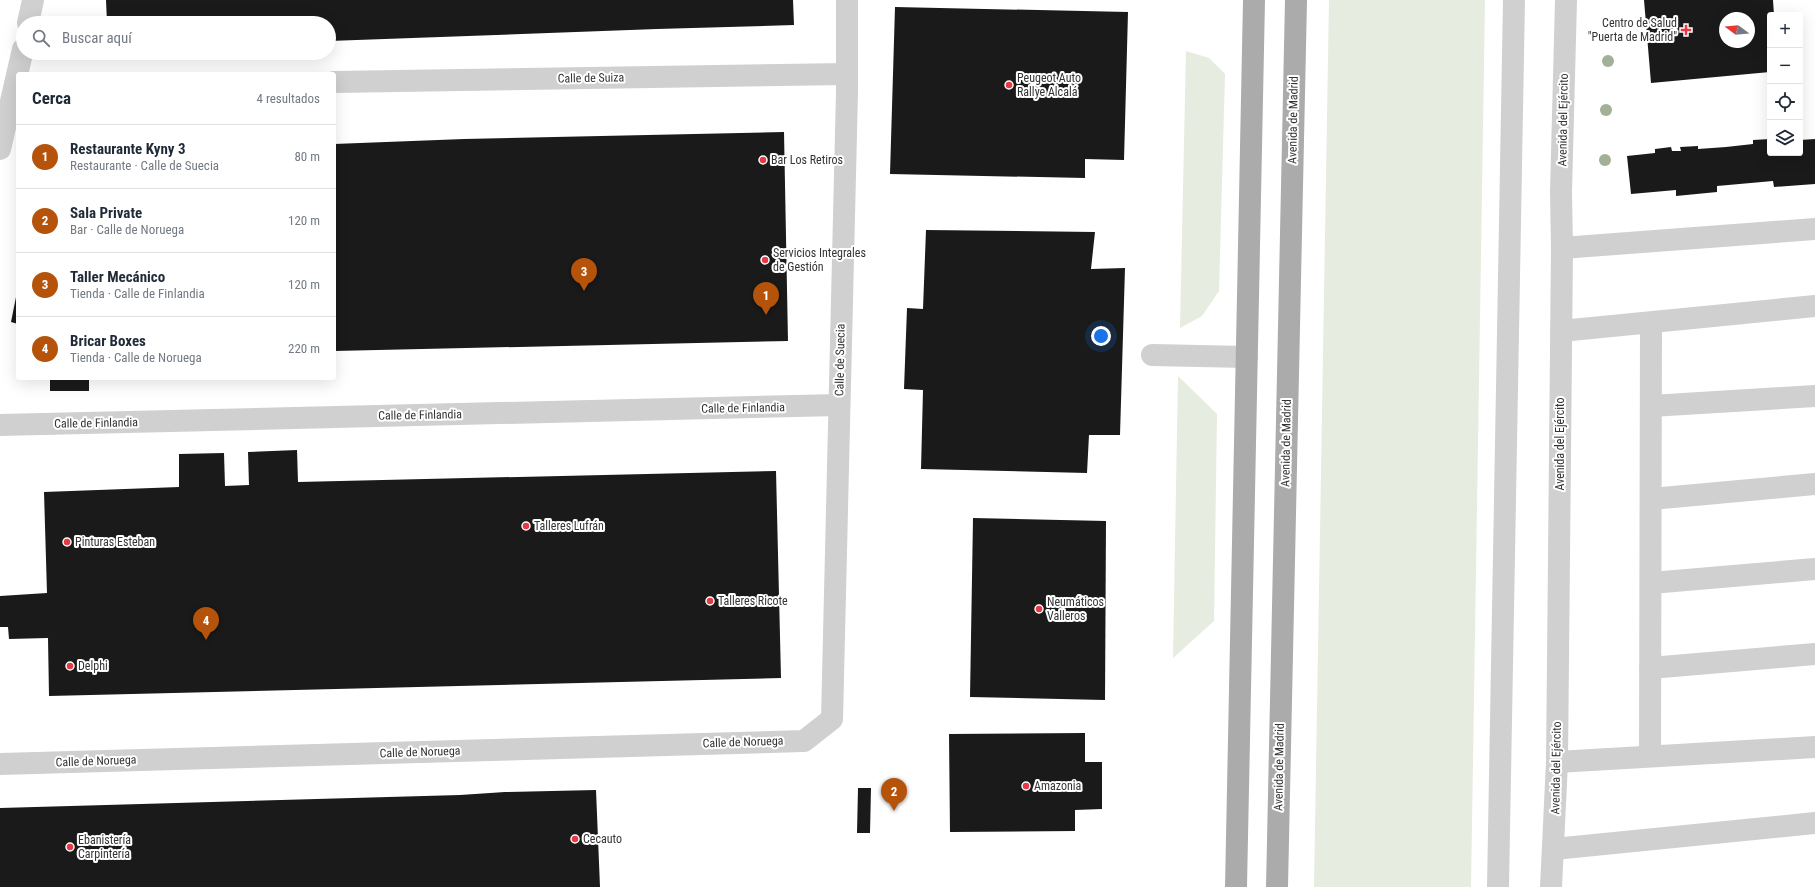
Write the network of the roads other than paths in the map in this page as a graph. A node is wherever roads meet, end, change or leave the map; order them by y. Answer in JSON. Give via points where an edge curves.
{"nodes":[{"id":1,"x":33,"y":0,"type":"edge"},
{"id":2,"x":847,"y":0,"type":"edge"},
{"id":3,"x":1254,"y":0,"type":"edge"},
{"id":4,"x":1296,"y":0,"type":"edge"},
{"id":5,"x":1514,"y":0,"type":"edge"},
{"id":6,"x":1566,"y":0,"type":"edge"},
{"id":7,"x":30,"y":16,"type":"edge"},
{"id":8,"x":21,"y":60,"type":"edge"},
{"id":9,"x":19,"y":72,"type":"edge"},
{"id":10,"x":847,"y":74,"type":"junction"},
{"id":11,"x":336,"y":82,"type":"edge"},
{"id":12,"x":16,"y":87,"type":"edge"},
{"id":13,"x":0,"y":149,"type":"edge"},
{"id":14,"x":1815,"y":229,"type":"edge"},
{"id":15,"x":1562,"y":248,"type":"junction"},
{"id":16,"x":1815,"y":306,"type":"edge"},
{"id":17,"x":1651,"y":323,"type":"junction"},
{"id":18,"x":1561,"y":331,"type":"junction"},
{"id":19,"x":1152,"y":355,"type":"dead end"},
{"id":20,"x":1247,"y":357,"type":"junction"},
{"id":21,"x":1815,"y":396,"type":"edge"},
{"id":22,"x":839,"y":406,"type":"junction"},
{"id":23,"x":1651,"y":406,"type":"junction"},
{"id":24,"x":0,"y":425,"type":"edge"},
{"id":25,"x":1815,"y":484,"type":"edge"},
{"id":26,"x":1651,"y":499,"type":"junction"},
{"id":27,"x":1815,"y":569,"type":"edge"},
{"id":28,"x":1651,"y":583,"type":"junction"},
{"id":29,"x":1815,"y":654,"type":"edge"},
{"id":30,"x":1650,"y":668,"type":"junction"},
{"id":31,"x":832,"y":719,"type":"joint"},
{"id":32,"x":1815,"y":748,"type":"edge"},
{"id":33,"x":1650,"y":756,"type":"junction"},
{"id":34,"x":1557,"y":762,"type":"junction"},
{"id":35,"x":0,"y":764,"type":"edge"},
{"id":36,"x":1815,"y":823,"type":"edge"},
{"id":37,"x":1554,"y":849,"type":"junction"},
{"id":38,"x":1236,"y":887,"type":"edge"},
{"id":39,"x":1277,"y":887,"type":"edge"},
{"id":40,"x":1498,"y":887,"type":"edge"},
{"id":41,"x":1551,"y":887,"type":"edge"}],
"edges":[{"from":1,"to":7,"type":"street"},
{"from":2,"to":10,"type":"street","name":"Calle de Suecia"},
{"from":3,"to":20,"type":"main road"},
{"from":4,"to":39,"type":"main road","name":"Avenida de Madrid"},
{"from":5,"to":40,"type":"street"},
{"from":6,"to":15,"type":"street","name":"Avenida del Ejército"},
{"from":8,"to":9,"type":"street"},
{"from":10,"to":11,"type":"street","name":"Calle de Suiza"},
{"from":10,"to":22,"type":"street","name":"Calle de Suecia"},
{"from":12,"to":13,"type":"street"},
{"from":14,"to":15,"type":"street"},
{"from":15,"to":18,"type":"street","name":"Avenida del Ejército"},
{"from":16,"to":17,"type":"street"},
{"from":17,"to":18,"type":"street"},
{"from":17,"to":23,"type":"street"},
{"from":18,"to":34,"type":"street","name":"Avenida del Ejército"},
{"from":19,"to":20,"type":"street"},
{"from":20,"to":38,"type":"main road"},
{"from":21,"to":23,"type":"street"},
{"from":22,"to":24,"type":"street","name":"Calle de Finlandia"},
{"from":22,"to":31,"type":"street","name":"Calle de Suecia"},
{"from":23,"to":26,"type":"street"},
{"from":25,"to":26,"type":"street"},
{"from":26,"to":28,"type":"street"},
{"from":27,"to":28,"type":"street"},
{"from":28,"to":30,"type":"street"},
{"from":29,"to":30,"type":"street"},
{"from":30,"to":33,"type":"street"},
{"from":31,"to":35,"type":"street","name":"Calle de Noruega","via":[[804,741]]},
{"from":32,"to":33,"type":"street"},
{"from":33,"to":34,"type":"street"},
{"from":34,"to":37,"type":"street","name":"Avenida del Ejército"},
{"from":36,"to":37,"type":"street"},
{"from":37,"to":41,"type":"street","name":"Avenida del Ejército"}]}
